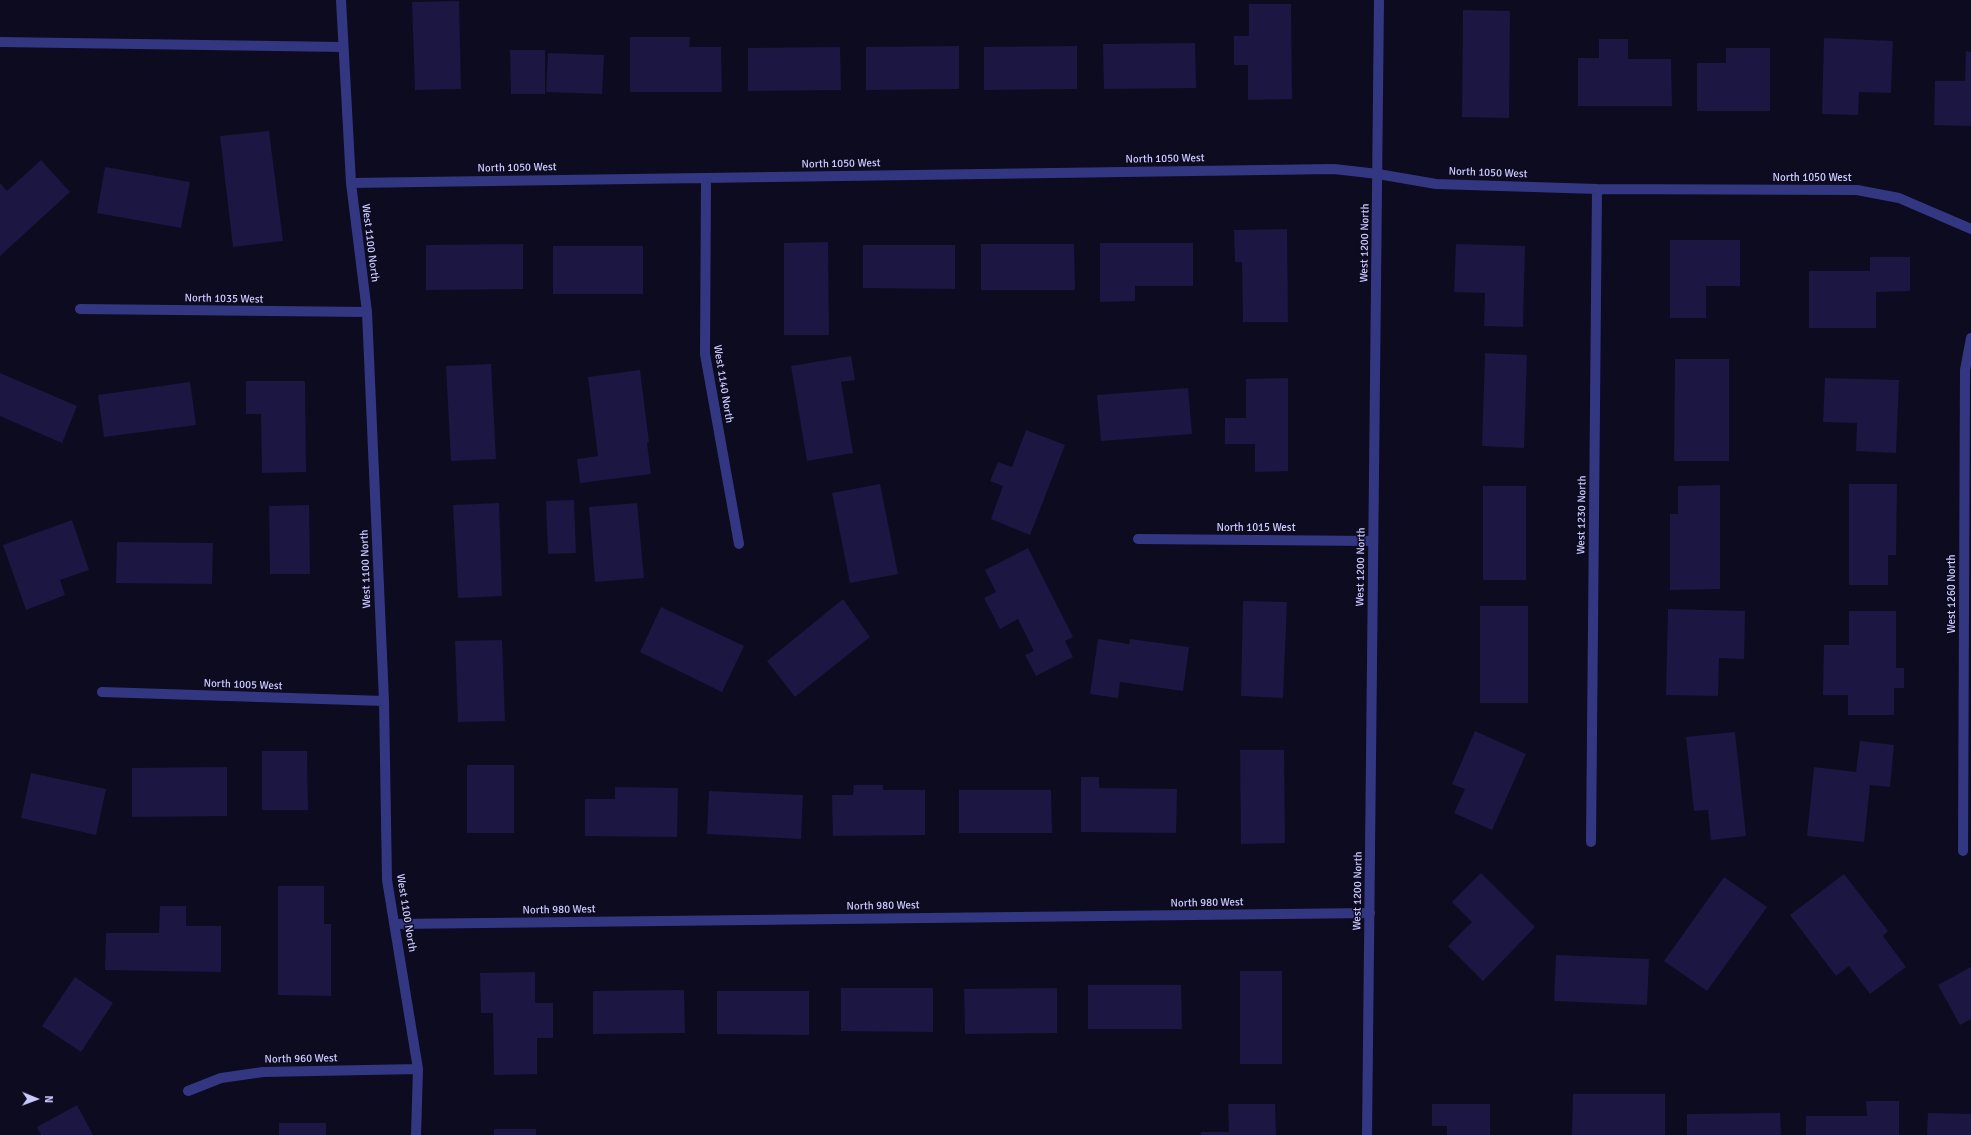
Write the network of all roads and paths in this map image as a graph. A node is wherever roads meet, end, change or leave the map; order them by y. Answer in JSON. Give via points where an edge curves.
{"nodes":[{"id":1,"x":341,"y":0,"type":"edge"},
{"id":2,"x":1379,"y":0,"type":"edge"},
{"id":3,"x":0,"y":42,"type":"edge"},
{"id":4,"x":343,"y":47,"type":"junction"},
{"id":5,"x":1378,"y":174,"type":"junction"},
{"id":6,"x":706,"y":178,"type":"junction"},
{"id":7,"x":351,"y":182,"type":"junction"},
{"id":8,"x":1597,"y":189,"type":"junction"},
{"id":9,"x":1971,"y":229,"type":"edge"},
{"id":10,"x":80,"y":309,"type":"dead end"},
{"id":11,"x":367,"y":312,"type":"junction"},
{"id":12,"x":1971,"y":338,"type":"edge"},
{"id":13,"x":1138,"y":538,"type":"dead end"},
{"id":14,"x":1373,"y":541,"type":"junction"},
{"id":15,"x":738,"y":544,"type":"dead end"},
{"id":16,"x":102,"y":692,"type":"dead end"},
{"id":17,"x":384,"y":701,"type":"junction"},
{"id":18,"x":1592,"y":842,"type":"dead end"},
{"id":19,"x":1963,"y":851,"type":"dead end"},
{"id":20,"x":1370,"y":913,"type":"junction"},
{"id":21,"x":396,"y":924,"type":"junction"},
{"id":22,"x":418,"y":1069,"type":"junction"},
{"id":23,"x":188,"y":1091,"type":"dead end"},
{"id":24,"x":416,"y":1135,"type":"edge"},
{"id":25,"x":1367,"y":1135,"type":"edge"}],
"edges":[{"from":1,"to":4,"type":"street","name":"West 1100 North"},
{"from":2,"to":5,"type":"street","name":"West 1200 North"},
{"from":3,"to":4,"type":"street"},
{"from":4,"to":7,"type":"street","name":"West 1100 North"},
{"from":5,"to":6,"type":"street","name":"North 1050 West","via":[[1334,169]]},
{"from":5,"to":8,"type":"street","name":"North 1050 West","via":[[1436,184]]},
{"from":5,"to":14,"type":"street","name":"West 1200 North"},
{"from":6,"to":7,"type":"street","name":"North 1050 West"},
{"from":6,"to":15,"type":"street","name":"West 1140 North","via":[[705,354]]},
{"from":7,"to":11,"type":"street","name":"West 1100 North"},
{"from":8,"to":9,"type":"street","name":"North 1050 West","via":[[1857,190],[1899,198]]},
{"from":8,"to":18,"type":"street","name":"West 1230 North"},
{"from":10,"to":11,"type":"street","name":"North 1035 West"},
{"from":11,"to":17,"type":"street","name":"West 1100 North"},
{"from":12,"to":19,"type":"street","name":"West 1260 North","via":[[1965,370]]},
{"from":13,"to":14,"type":"street","name":"North 1015 West"},
{"from":14,"to":20,"type":"street","name":"West 1200 North"},
{"from":16,"to":17,"type":"street","name":"North 1005 West"},
{"from":17,"to":21,"type":"street","name":"West 1100 North","via":[[388,880]]},
{"from":20,"to":21,"type":"street","name":"North 980 West"},
{"from":20,"to":25,"type":"street","name":"West 1200 North"},
{"from":21,"to":22,"type":"street","name":"West 1100 North"},
{"from":22,"to":23,"type":"street","name":"North 960 West","via":[[263,1072],[221,1078]]},
{"from":22,"to":24,"type":"street","name":"West 1100 North"}]}
